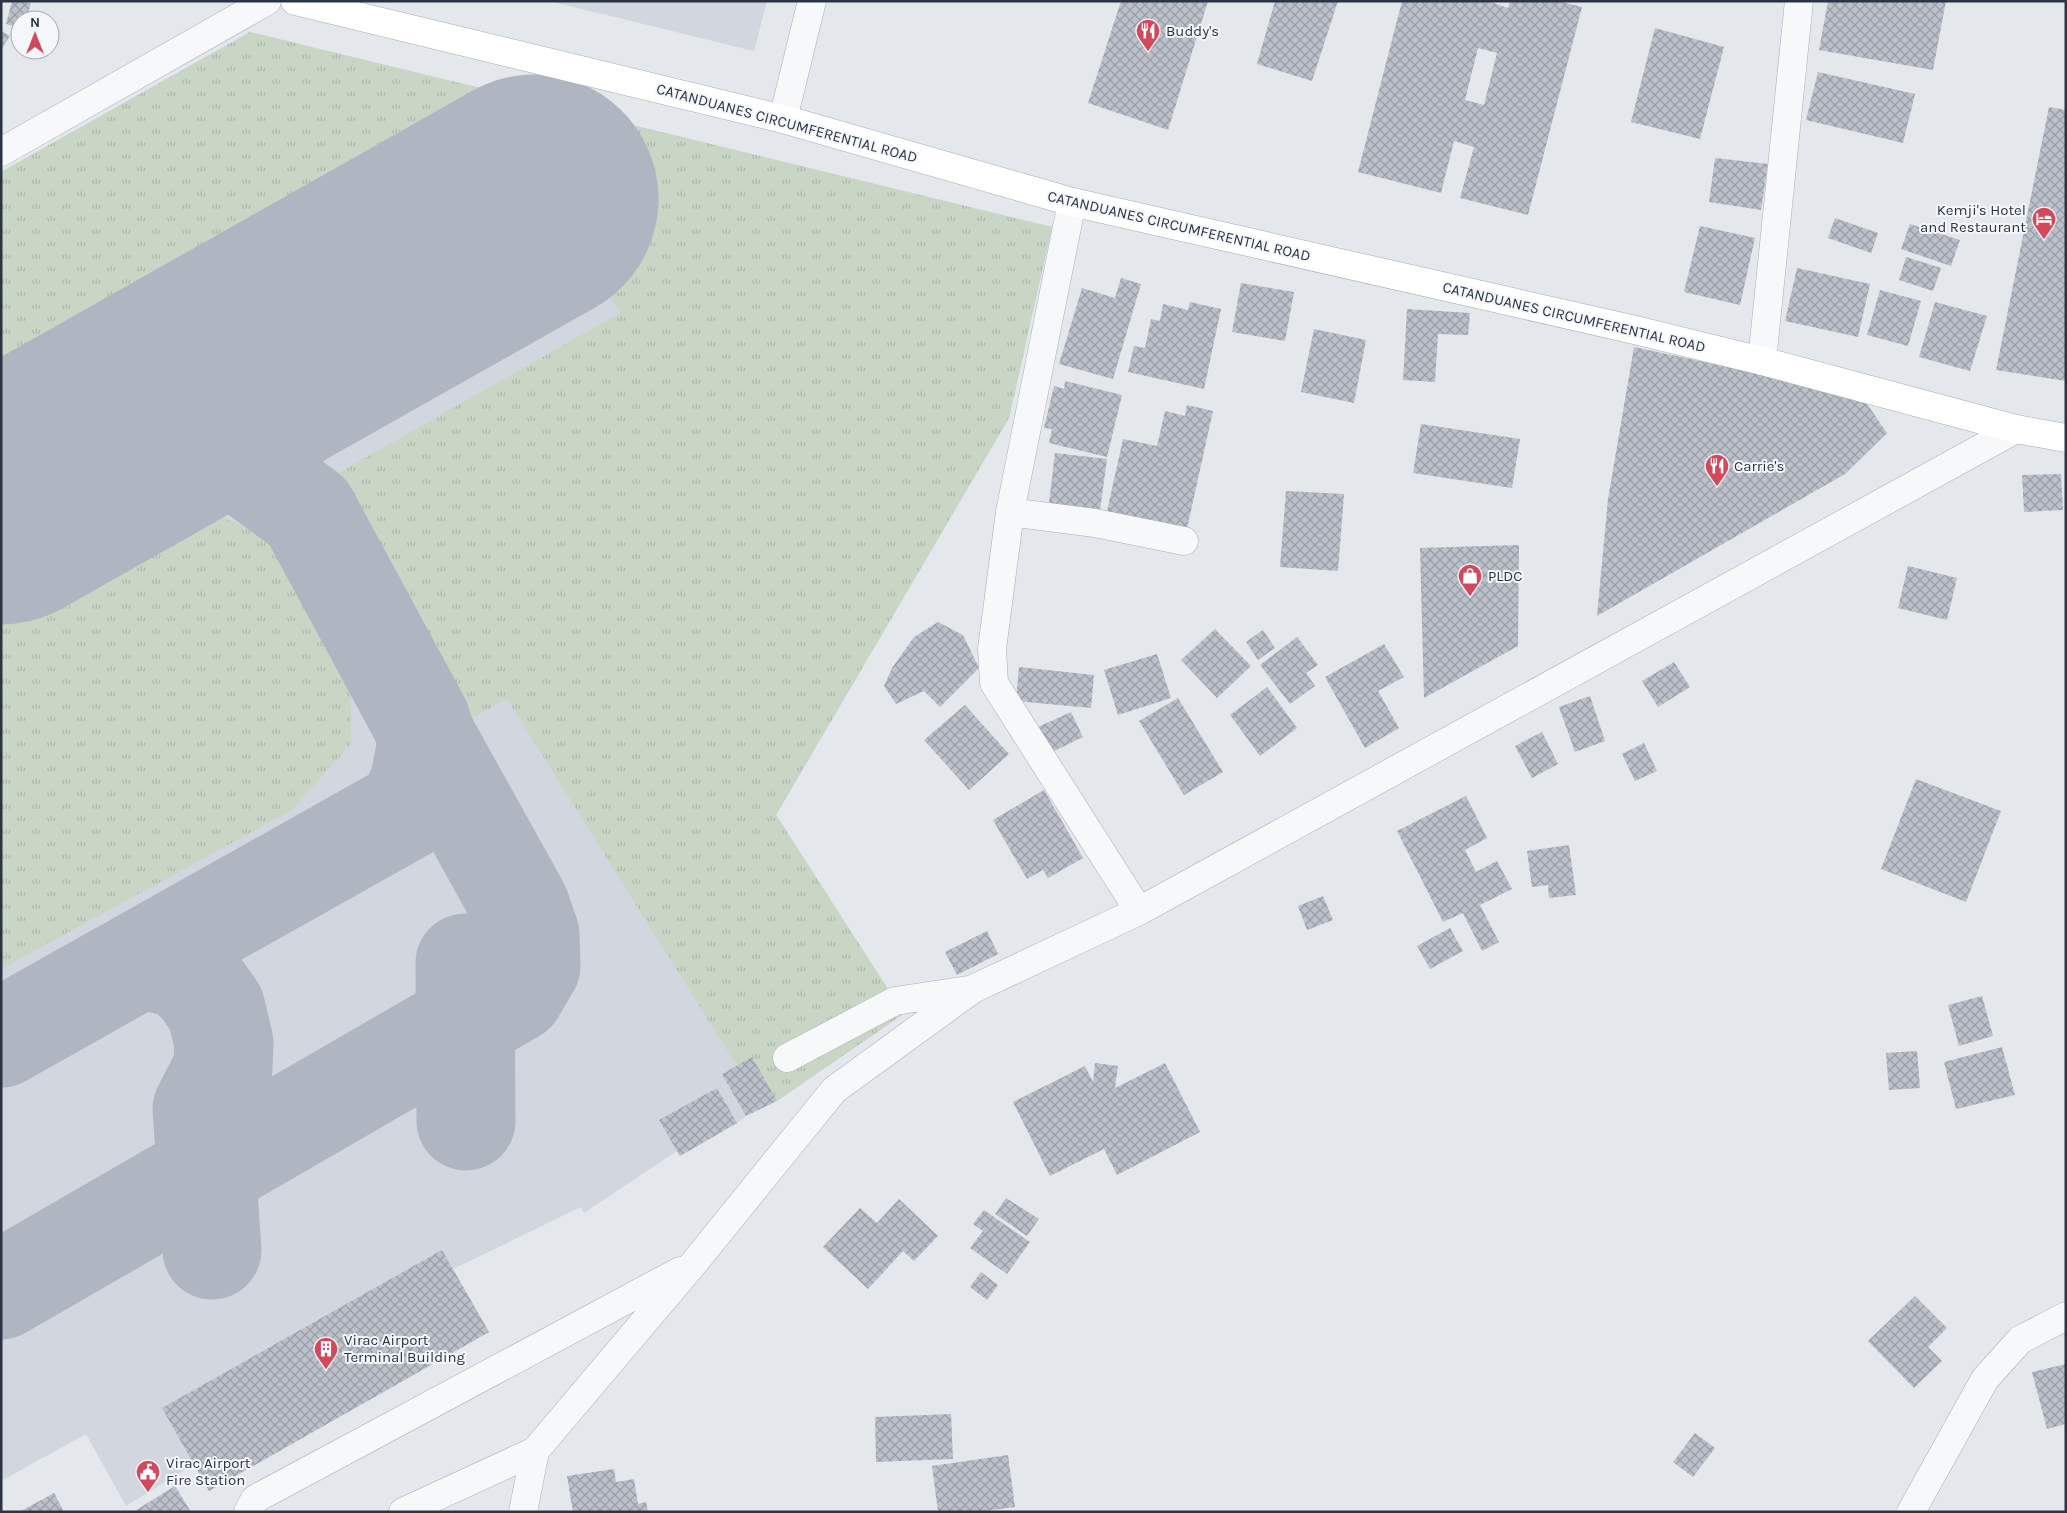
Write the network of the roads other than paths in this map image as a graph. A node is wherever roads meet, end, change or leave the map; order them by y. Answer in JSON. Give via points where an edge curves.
{"nodes":[{"id":1,"x":267,"y":1,"type":"edge"},
{"id":2,"x":296,"y":1,"type":"edge"},
{"id":3,"x":812,"y":1,"type":"edge"},
{"id":4,"x":1799,"y":1,"type":"edge"},
{"id":5,"x":783,"y":119,"type":"junction"},
{"id":6,"x":1,"y":152,"type":"edge"},
{"id":7,"x":1072,"y":202,"type":"junction"},
{"id":8,"x":1762,"y":361,"type":"junction"},
{"id":9,"x":2016,"y":430,"type":"junction"},
{"id":10,"x":2066,"y":438,"type":"edge"},
{"id":11,"x":1010,"y":512,"type":"junction"},
{"id":12,"x":1184,"y":541,"type":"dead end"},
{"id":13,"x":1140,"y":911,"type":"junction"},
{"id":14,"x":973,"y":989,"type":"junction"},
{"id":15,"x":787,"y":1058,"type":"dead end"},
{"id":16,"x":694,"y":1263,"type":"junction"},
{"id":17,"x":2066,"y":1316,"type":"edge"},
{"id":18,"x":535,"y":1451,"type":"junction"},
{"id":19,"x":248,"y":1512,"type":"edge"},
{"id":20,"x":404,"y":1512,"type":"edge"},
{"id":21,"x":523,"y":1512,"type":"edge"},
{"id":22,"x":1912,"y":1512,"type":"edge"}],
"edges":[{"from":1,"to":6,"type":"street"},
{"from":2,"to":5,"type":"main road","name":"CATANDUANES CIRCUMFERENTIAL ROAD"},
{"from":3,"to":5,"type":"street"},
{"from":4,"to":8,"type":"street"},
{"from":5,"to":7,"type":"main road","name":"CATANDUANES CIRCUMFERENTIAL ROAD"},
{"from":7,"to":8,"type":"main road","name":"CATANDUANES CIRCUMFERENTIAL ROAD"},
{"from":7,"to":11,"type":"street"},
{"from":8,"to":9,"type":"main road","name":"CATANDUANES CIRCUMFERENTIAL ROAD"},
{"from":9,"to":10,"type":"main road","name":"CATANDUANES CIRCUMFERENTIAL ROAD"},
{"from":9,"to":13,"type":"street"},
{"from":11,"to":12,"type":"street","via":[[1095,523]]},
{"from":11,"to":13,"type":"street","via":[[992,649],[994,683]]},
{"from":13,"to":14,"type":"street"},
{"from":14,"to":15,"type":"street","via":[[894,1001]]},
{"from":14,"to":16,"type":"street","via":[[834,1090]]},
{"from":16,"to":18,"type":"street"},
{"from":16,"to":19,"type":"street","via":[[255,1499]]},
{"from":17,"to":22,"type":"street","via":[[2020,1340],[1985,1378]]},
{"from":18,"to":20,"type":"street"},
{"from":18,"to":21,"type":"street"}]}
